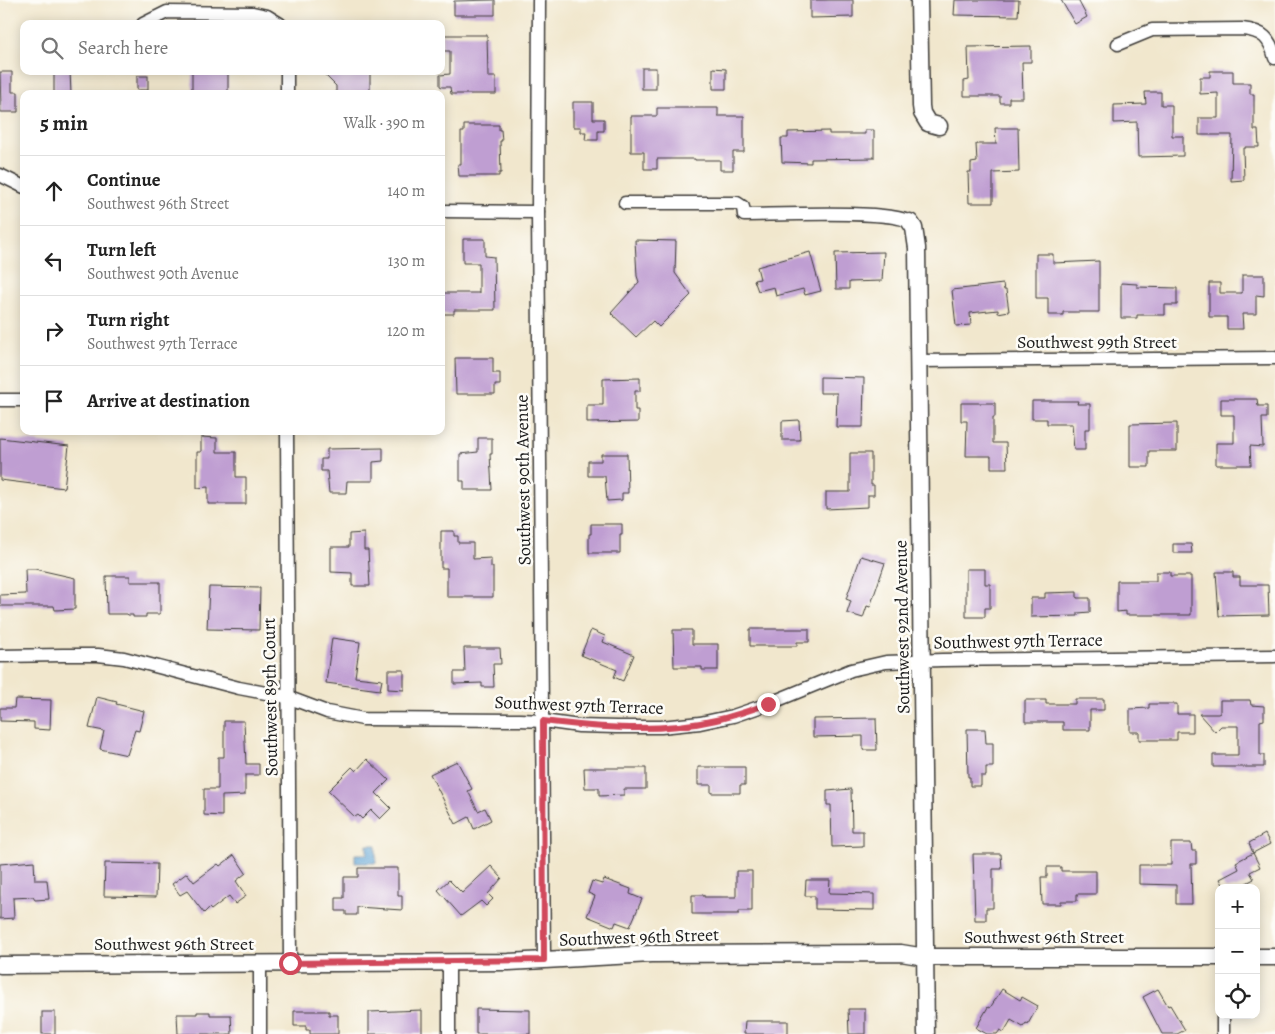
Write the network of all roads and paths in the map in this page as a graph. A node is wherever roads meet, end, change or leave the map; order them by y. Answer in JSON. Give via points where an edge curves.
{"nodes":[{"id":1,"x":539,"y":0,"type":"edge"},
{"id":2,"x":919,"y":0,"type":"edge"},
{"id":3,"x":151,"y":20,"type":"edge"},
{"id":4,"x":274,"y":20,"type":"edge"},
{"id":5,"x":1118,"y":44,"type":"dead end"},
{"id":6,"x":1275,"y":58,"type":"edge"},
{"id":7,"x":287,"y":75,"type":"edge"},
{"id":8,"x":287,"y":90,"type":"edge"},
{"id":9,"x":939,"y":126,"type":"dead end"},
{"id":10,"x":0,"y":175,"type":"edge"},
{"id":11,"x":20,"y":185,"type":"edge"},
{"id":12,"x":625,"y":203,"type":"dead end"},
{"id":13,"x":445,"y":211,"type":"edge"},
{"id":14,"x":538,"y":212,"type":"junction"},
{"id":15,"x":910,"y":222,"type":"joint"},
{"id":16,"x":1275,"y":358,"type":"edge"},
{"id":17,"x":919,"y":361,"type":"junction"},
{"id":18,"x":0,"y":400,"type":"edge"},
{"id":19,"x":20,"y":400,"type":"edge"},
{"id":20,"x":287,"y":435,"type":"edge"},
{"id":21,"x":0,"y":656,"type":"edge"},
{"id":22,"x":1275,"y":656,"type":"edge"},
{"id":23,"x":922,"y":660,"type":"junction"},
{"id":24,"x":287,"y":697,"type":"junction"},
{"id":25,"x":543,"y":721,"type":"junction"},
{"id":26,"x":1275,"y":956,"type":"edge"},
{"id":27,"x":925,"y":957,"type":"junction"},
{"id":28,"x":1215,"y":957,"type":"edge"},
{"id":29,"x":1260,"y":957,"type":"edge"},
{"id":30,"x":544,"y":960,"type":"junction"},
{"id":31,"x":449,"y":962,"type":"junction"},
{"id":32,"x":290,"y":963,"type":"junction"},
{"id":33,"x":260,"y":964,"type":"junction"},
{"id":34,"x":0,"y":966,"type":"edge"},
{"id":35,"x":1223,"y":1019,"type":"edge"},
{"id":36,"x":260,"y":1034,"type":"edge"},
{"id":37,"x":449,"y":1034,"type":"edge"},
{"id":38,"x":926,"y":1034,"type":"edge"},
{"id":39,"x":1223,"y":1034,"type":"edge"}],
"edges":[{"from":1,"to":14,"type":"street","name":"Southwest 90th Avenue"},
{"from":2,"to":9,"type":"street","via":[[922,113],[928,123]]},
{"from":3,"to":4,"type":"street","via":[[167,12],[253,13]]},
{"from":5,"to":6,"type":"street","via":[[1152,30],[1242,29],[1265,37]]},
{"from":7,"to":8,"type":"street"},
{"from":10,"to":11,"type":"street"},
{"from":12,"to":15,"type":"street","via":[[736,204],[743,207],[744,216],[876,215]]},
{"from":13,"to":14,"type":"street"},
{"from":14,"to":25,"type":"street","name":"Southwest 90th Avenue"},
{"from":15,"to":17,"type":"street","name":"Southwest 92nd Avenue","via":[[918,248]]},
{"from":16,"to":17,"type":"street","name":"Southwest 99th Street"},
{"from":17,"to":23,"type":"street","name":"Southwest 92nd Avenue"},
{"from":18,"to":19,"type":"street"},
{"from":20,"to":24,"type":"street","name":"Southwest 89th Court"},
{"from":21,"to":24,"type":"street","name":"Southwest 97th Terrace","via":[[124,658]]},
{"from":22,"to":23,"type":"street","name":"Southwest 97th Terrace"},
{"from":23,"to":25,"type":"street","name":"Southwest 97th Terrace","via":[[886,662],[851,670],[768,704],[700,723],[616,727]]},
{"from":23,"to":27,"type":"street","name":"Southwest 92nd Avenue"},
{"from":24,"to":25,"type":"street","name":"Southwest 97th Terrace","via":[[327,712],[363,719]]},
{"from":24,"to":32,"type":"street","name":"Southwest 89th Court"},
{"from":25,"to":30,"type":"street","name":"Southwest 90th Avenue"},
{"from":26,"to":29,"type":"street"},
{"from":27,"to":28,"type":"street","name":"Southwest 96th Street"},
{"from":27,"to":30,"type":"street","name":"Southwest 96th Street","via":[[901,953],[731,953]]},
{"from":27,"to":38,"type":"street","name":"Southwest 92nd Avenue"},
{"from":30,"to":31,"type":"street","name":"Southwest 96th Street"},
{"from":31,"to":32,"type":"street","name":"Southwest 96th Street"},
{"from":31,"to":37,"type":"street"},
{"from":32,"to":33,"type":"street","name":"Southwest 96th Street"},
{"from":33,"to":34,"type":"street","name":"Southwest 96th Street"},
{"from":33,"to":36,"type":"street"},
{"from":35,"to":39,"type":"street"}]}
